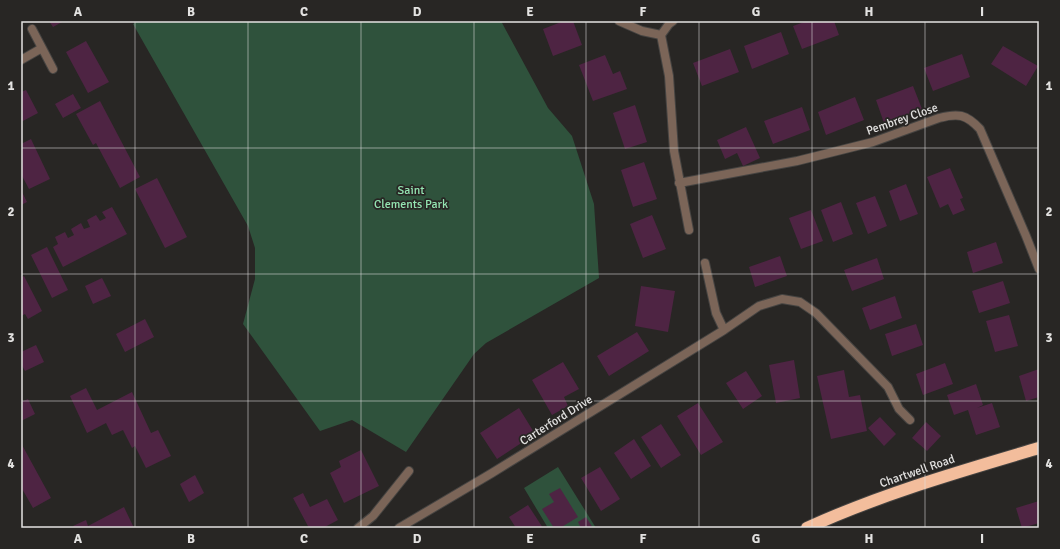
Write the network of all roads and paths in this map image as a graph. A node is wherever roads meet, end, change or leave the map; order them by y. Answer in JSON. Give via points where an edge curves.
{"nodes":[{"id":1,"x":619,"y":21,"type":"edge"},
{"id":2,"x":673,"y":21,"type":"edge"},
{"id":3,"x":32,"y":29,"type":"dead end"},
{"id":4,"x":661,"y":35,"type":"junction"},
{"id":5,"x":42,"y":48,"type":"junction"},
{"id":6,"x":21,"y":60,"type":"edge"},
{"id":7,"x":53,"y":69,"type":"dead end"},
{"id":8,"x":679,"y":183,"type":"junction"},
{"id":9,"x":689,"y":230,"type":"dead end"},
{"id":10,"x":705,"y":263,"type":"dead end"},
{"id":11,"x":1039,"y":269,"type":"edge"},
{"id":12,"x":724,"y":330,"type":"junction"},
{"id":13,"x":910,"y":420,"type":"dead end"},
{"id":14,"x":1039,"y":448,"type":"edge"},
{"id":15,"x":408,"y":471,"type":"dead end"},
{"id":16,"x":358,"y":528,"type":"edge"},
{"id":17,"x":399,"y":528,"type":"edge"},
{"id":18,"x":807,"y":528,"type":"edge"}],
"edges":[{"from":1,"to":4,"type":"street","via":[[642,31]]},
{"from":2,"to":4,"type":"street"},
{"from":3,"to":5,"type":"street"},
{"from":4,"to":8,"type":"street"},
{"from":5,"to":6,"type":"street"},
{"from":5,"to":7,"type":"street"},
{"from":8,"to":9,"type":"street"},
{"from":8,"to":11,"type":"street","name":"Pembrey Close","via":[[805,159],[872,142],[939,118],[961,115],[972,120],[980,129]]},
{"from":10,"to":12,"type":"street","via":[[716,313]]},
{"from":12,"to":13,"type":"street","name":"Carterford Drive","via":[[759,306],[782,299],[800,302],[816,313],[888,387],[899,409]]},
{"from":12,"to":17,"type":"street","name":"Carterford Drive"},
{"from":14,"to":18,"type":"highway","name":"Chartwell Road","via":[[841,512]]},
{"from":15,"to":16,"type":"street","via":[[373,516]]}]}
